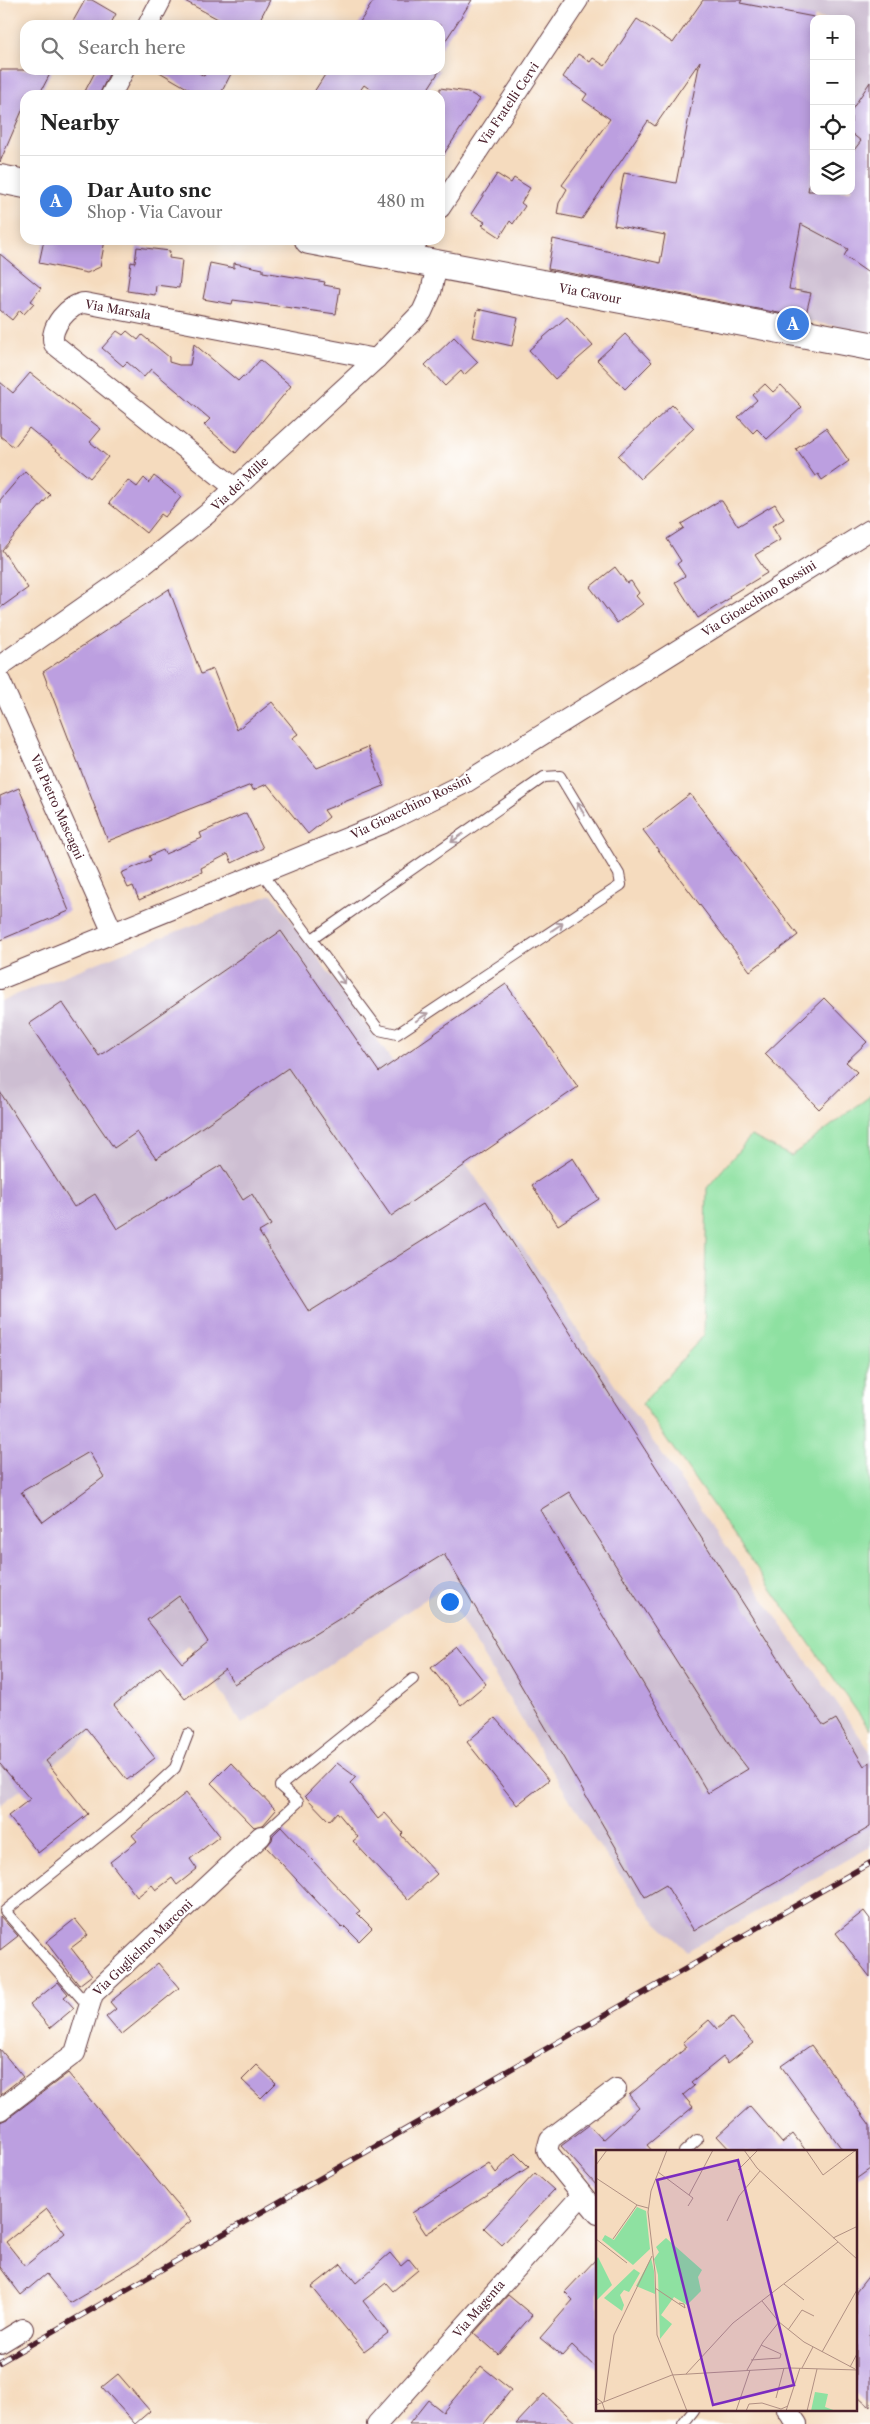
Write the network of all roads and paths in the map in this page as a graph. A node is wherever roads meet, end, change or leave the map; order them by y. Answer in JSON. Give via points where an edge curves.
{"nodes":[{"id":1,"x":161,"y":0,"type":"edge"},
{"id":2,"x":578,"y":0,"type":"edge"},
{"id":3,"x":151,"y":20,"type":"edge"},
{"id":4,"x":121,"y":75,"type":"edge"},
{"id":5,"x":114,"y":90,"type":"edge"},
{"id":6,"x":0,"y":178,"type":"edge"},
{"id":7,"x":20,"y":183,"type":"edge"},
{"id":8,"x":445,"y":200,"type":"edge"},
{"id":9,"x":366,"y":245,"type":"edge"},
{"id":10,"x":412,"y":249,"type":"edge"},
{"id":11,"x":437,"y":265,"type":"junction"},
{"id":12,"x":870,"y":346,"type":"edge"},
{"id":13,"x":376,"y":359,"type":"junction"},
{"id":14,"x":235,"y":488,"type":"junction"},
{"id":15,"x":870,"y":530,"type":"edge"},
{"id":16,"x":0,"y":666,"type":"edge"},
{"id":17,"x":0,"y":681,"type":"edge"},
{"id":18,"x":262,"y":873,"type":"junction"},
{"id":19,"x":113,"y":933,"type":"junction"},
{"id":20,"x":312,"y":939,"type":"junction"},
{"id":21,"x":0,"y":979,"type":"edge"},
{"id":22,"x":412,"y":1679,"type":"dead end"},
{"id":23,"x":188,"y":1734,"type":"dead end"},
{"id":24,"x":261,"y":1836,"type":"joint"},
{"id":25,"x":89,"y":2007,"type":"junction"},
{"id":26,"x":616,"y":2089,"type":"dead end"},
{"id":27,"x":0,"y":2110,"type":"edge"},
{"id":28,"x":698,"y":2140,"type":"dead end"},
{"id":29,"x":686,"y":2150,"type":"edge"},
{"id":30,"x":582,"y":2196,"type":"junction"},
{"id":31,"x":596,"y":2212,"type":"edge"},
{"id":32,"x":23,"y":2329,"type":"dead end"},
{"id":33,"x":0,"y":2343,"type":"edge"},
{"id":34,"x":692,"y":2412,"type":"edge"},
{"id":35,"x":789,"y":2412,"type":"edge"},
{"id":36,"x":377,"y":2424,"type":"edge"},
{"id":37,"x":683,"y":2424,"type":"edge"},
{"id":38,"x":798,"y":2424,"type":"edge"}],
"edges":[{"from":1,"to":3,"type":"street"},
{"from":2,"to":8,"type":"street","name":"Via Fratelli Cervi"},
{"from":4,"to":5,"type":"street"},
{"from":6,"to":7,"type":"street"},
{"from":9,"to":10,"type":"street","name":"Via Cavour"},
{"from":10,"to":11,"type":"street","name":"Via Cavour"},
{"from":11,"to":12,"type":"street","name":"Via Cavour"},
{"from":11,"to":13,"type":"street","name":"Via dei Mille","via":[[432,292],[422,312]]},
{"from":13,"to":14,"type":"street","name":"Via dei Mille"},
{"from":13,"to":14,"type":"street","name":"Via Marsala","via":[[86,303],[72,306],[53,330],[54,344]]},
{"from":14,"to":16,"type":"street","name":"Via dei Mille","via":[[141,567]]},
{"from":15,"to":18,"type":"street","name":"Via Gioacchino Rossini","via":[[465,783],[384,823]]},
{"from":17,"to":19,"type":"street","name":"Via Pietro Mascagni"},
{"from":18,"to":19,"type":"street","name":"Via Gioacchino Rossini"},
{"from":18,"to":20,"type":"lane"},
{"from":19,"to":21,"type":"street","name":"Via Gioacchino Rossini"},
{"from":20,"to":20,"type":"lane","one_way":true,"via":[[379,1030],[397,1034],[621,885],[619,874],[560,776],[544,777]]},
{"from":22,"to":24,"type":"lane","via":[[280,1786],[298,1802]]},
{"from":23,"to":25,"type":"lane","via":[[175,1768],[121,1818],[5,1911]]},
{"from":24,"to":25,"type":"street","name":"Via Guglielmo Marconi","via":[[93,1994]]},
{"from":25,"to":27,"type":"street","name":"Via Guglielmo Marconi","via":[[75,2053]]},
{"from":26,"to":30,"type":"street","via":[[550,2139],[548,2145],[550,2155]]},
{"from":28,"to":29,"type":"lane"},
{"from":30,"to":31,"type":"street"},
{"from":30,"to":36,"type":"street","name":"Via Magenta"},
{"from":32,"to":33,"type":"street"},
{"from":34,"to":37,"type":"lane"},
{"from":35,"to":38,"type":"street"}]}
